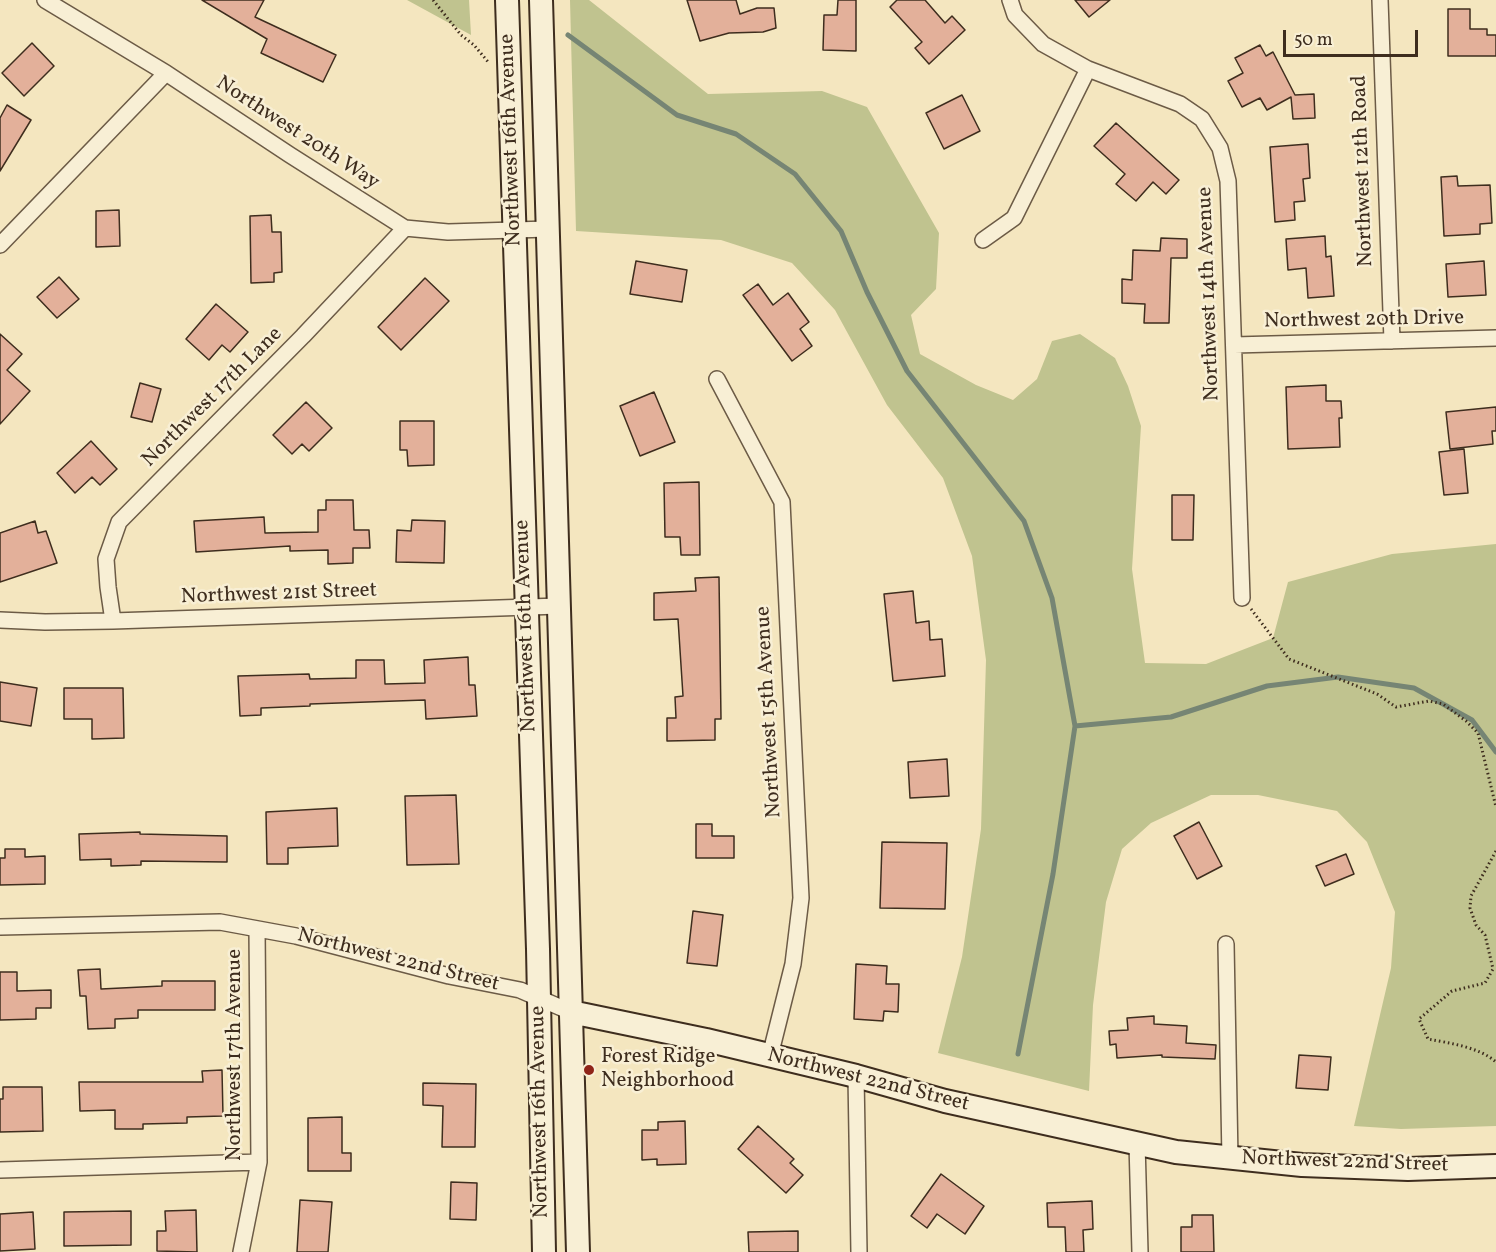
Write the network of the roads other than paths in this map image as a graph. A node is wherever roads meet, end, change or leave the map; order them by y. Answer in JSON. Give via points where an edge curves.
{"nodes":[{"id":1,"x":45,"y":0,"type":"edge"},
{"id":2,"x":507,"y":0,"type":"edge"},
{"id":3,"x":542,"y":0,"type":"edge"},
{"id":4,"x":1010,"y":0,"type":"edge"},
{"id":5,"x":1380,"y":0,"type":"edge"},
{"id":6,"x":1088,"y":69,"type":"junction"},
{"id":7,"x":166,"y":73,"type":"junction"},
{"id":8,"x":405,"y":228,"type":"junction"},
{"id":9,"x":548,"y":229,"type":"junction"},
{"id":10,"x":515,"y":230,"type":"junction"},
{"id":11,"x":983,"y":240,"type":"dead end"},
{"id":12,"x":0,"y":245,"type":"edge"},
{"id":13,"x":1496,"y":338,"type":"edge"},
{"id":14,"x":1392,"y":341,"type":"junction"},
{"id":15,"x":1234,"y":345,"type":"junction"},
{"id":16,"x":717,"y":379,"type":"dead end"},
{"id":17,"x":1242,"y":598,"type":"road end"},
{"id":18,"x":559,"y":606,"type":"junction"},
{"id":19,"x":527,"y":608,"type":"junction"},
{"id":20,"x":0,"y":620,"type":"edge"},
{"id":21,"x":113,"y":621,"type":"junction"},
{"id":22,"x":0,"y":927,"type":"edge"},
{"id":23,"x":257,"y":929,"type":"junction"},
{"id":24,"x":1226,"y":944,"type":"dead end"},
{"id":25,"x":539,"y":998,"type":"junction"},
{"id":26,"x":571,"y":1012,"type":"junction"},
{"id":27,"x":770,"y":1056,"type":"junction"},
{"id":28,"x":856,"y":1076,"type":"junction"},
{"id":29,"x":1137,"y":1143,"type":"junction"},
{"id":30,"x":1230,"y":1159,"type":"junction"},
{"id":31,"x":259,"y":1162,"type":"junction"},
{"id":32,"x":1496,"y":1166,"type":"edge"},
{"id":33,"x":0,"y":1170,"type":"edge"},
{"id":34,"x":242,"y":1252,"type":"edge"},
{"id":35,"x":544,"y":1252,"type":"edge"},
{"id":36,"x":578,"y":1252,"type":"edge"},
{"id":37,"x":859,"y":1252,"type":"edge"},
{"id":38,"x":1140,"y":1252,"type":"edge"}],
"edges":[{"from":1,"to":7,"type":"street","name":"Northwest 20th Way"},
{"from":2,"to":10,"type":"main road","name":"Northwest 16th Avenue"},
{"from":3,"to":9,"type":"main road","name":"Northwest 16th Avenue"},
{"from":4,"to":6,"type":"street","name":"Northwest 14th Avenue","via":[[1015,15],[1043,44]]},
{"from":5,"to":14,"type":"street","name":"Northwest 12th Road"},
{"from":6,"to":11,"type":"street","via":[[1014,218]]},
{"from":6,"to":15,"type":"street","name":"Northwest 14th Avenue","via":[[1180,104],[1202,119],[1220,148],[1228,181]]},
{"from":7,"to":8,"type":"street","name":"Northwest 20th Way"},
{"from":7,"to":12,"type":"street"},
{"from":8,"to":10,"type":"street","name":"Northwest 20th Way","via":[[448,232]]},
{"from":8,"to":21,"type":"street","name":"Northwest 17th Lane","via":[[119,522],[106,560]]},
{"from":9,"to":10,"type":"street","name":"Northwest 20th Way"},
{"from":9,"to":18,"type":"main road","name":"Northwest 16th Avenue"},
{"from":10,"to":19,"type":"main road","name":"Northwest 16th Avenue"},
{"from":13,"to":14,"type":"street","name":"Northwest 20th Drive"},
{"from":14,"to":15,"type":"street","name":"Northwest 20th Drive"},
{"from":15,"to":17,"type":"street","name":"Northwest 14th Avenue"},
{"from":16,"to":27,"type":"street","name":"Northwest 15th Avenue","via":[[782,502],[801,898],[793,964]]},
{"from":18,"to":19,"type":"street","name":"Northwest 21st Street"},
{"from":18,"to":26,"type":"main road","name":"Northwest 16th Avenue"},
{"from":19,"to":21,"type":"street","name":"Northwest 21st Street"},
{"from":19,"to":25,"type":"main road","name":"Northwest 16th Avenue"},
{"from":20,"to":21,"type":"street","name":"Northwest 21st Street"},
{"from":22,"to":23,"type":"street","name":"Northwest 22nd Street","via":[[220,922]]},
{"from":23,"to":25,"type":"street","name":"Northwest 22nd Street","via":[[520,990]]},
{"from":23,"to":31,"type":"street","name":"Northwest 17th Avenue"},
{"from":24,"to":30,"type":"street"},
{"from":25,"to":26,"type":"street","name":"Northwest 22nd Street"},
{"from":25,"to":35,"type":"main road","name":"Northwest 16th Avenue"},
{"from":26,"to":27,"type":"main road","name":"Northwest 22nd Street"},
{"from":26,"to":36,"type":"main road","name":"Northwest 16th Avenue"},
{"from":27,"to":28,"type":"main road","name":"Northwest 22nd Street"},
{"from":28,"to":29,"type":"main road","name":"Northwest 22nd Street","via":[[956,1103]]},
{"from":28,"to":37,"type":"street"},
{"from":29,"to":30,"type":"main road","name":"Northwest 22nd Street"},
{"from":29,"to":38,"type":"street"},
{"from":30,"to":32,"type":"main road","name":"Northwest 22nd Street","via":[[1408,1169]]},
{"from":31,"to":33,"type":"street"},
{"from":31,"to":34,"type":"street","name":"Northwest 17th Avenue"}]}
